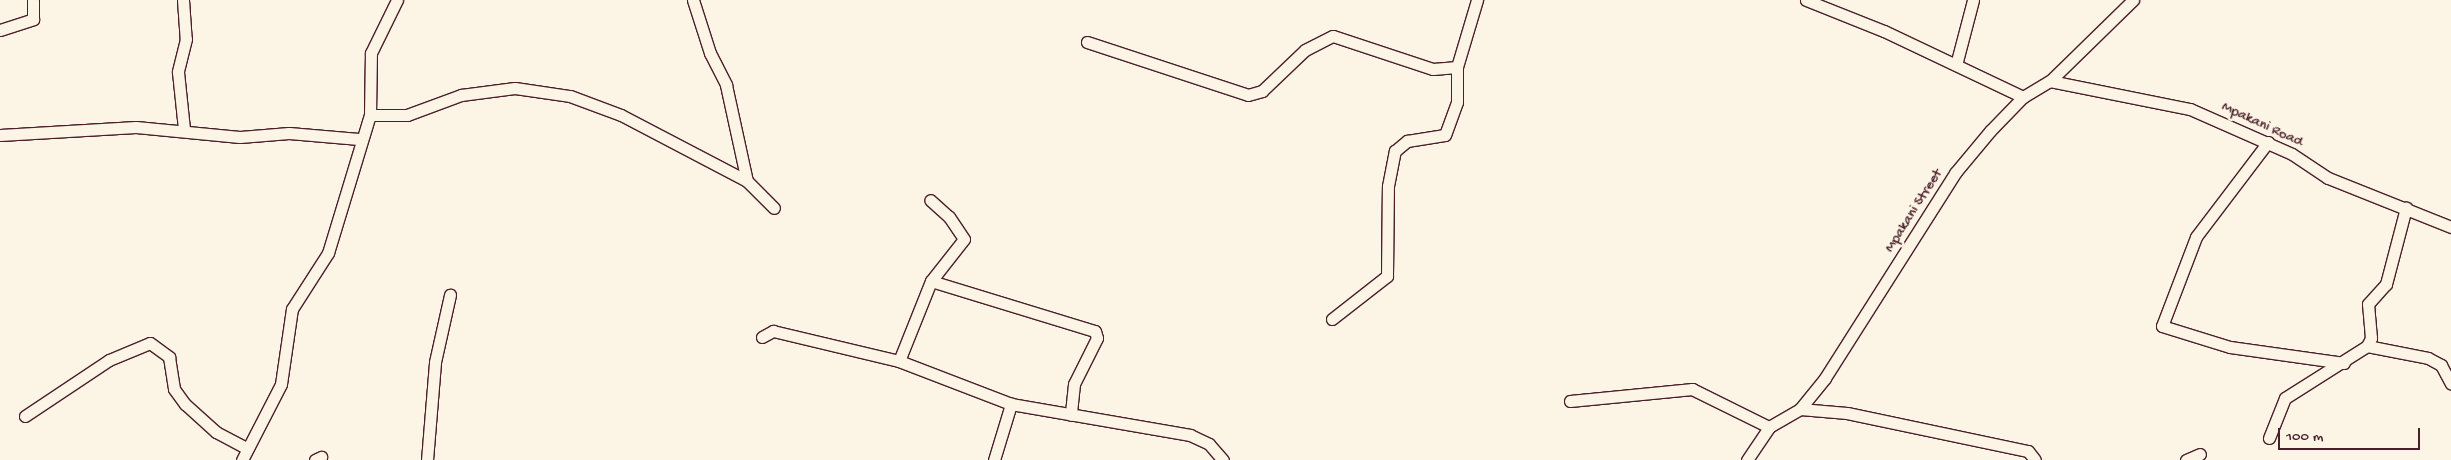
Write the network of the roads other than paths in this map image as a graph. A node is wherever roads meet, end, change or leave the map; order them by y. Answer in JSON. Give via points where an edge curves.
{"nodes":[{"id":1,"x":33,"y":0,"type":"edge"},
{"id":2,"x":184,"y":0,"type":"edge"},
{"id":3,"x":397,"y":0,"type":"edge"},
{"id":4,"x":693,"y":0,"type":"edge"},
{"id":5,"x":1478,"y":0,"type":"edge"},
{"id":6,"x":1806,"y":0,"type":"edge"},
{"id":7,"x":1973,"y":0,"type":"edge"},
{"id":8,"x":2133,"y":0,"type":"edge"},
{"id":9,"x":0,"y":30,"type":"edge"},
{"id":10,"x":1087,"y":42,"type":"dead end"},
{"id":11,"x":1956,"y":65,"type":"junction"},
{"id":12,"x":1457,"y":67,"type":"junction"},
{"id":13,"x":2050,"y":81,"type":"junction"},
{"id":14,"x":2023,"y":97,"type":"junction"},
{"id":15,"x":370,"y":115,"type":"junction"},
{"id":16,"x":184,"y":129,"type":"junction"},
{"id":17,"x":0,"y":135,"type":"edge"},
{"id":18,"x":359,"y":139,"type":"junction"},
{"id":19,"x":2268,"y":142,"type":"junction"},
{"id":20,"x":748,"y":180,"type":"junction"},
{"id":21,"x":930,"y":200,"type":"dead end"},
{"id":22,"x":774,"y":208,"type":"dead end"},
{"id":23,"x":2406,"y":208,"type":"junction"},
{"id":24,"x":2451,"y":227,"type":"edge"},
{"id":25,"x":931,"y":281,"type":"junction"},
{"id":26,"x":450,"y":296,"type":"dead end"},
{"id":27,"x":1332,"y":319,"type":"dead end"},
{"id":28,"x":762,"y":337,"type":"dead end"},
{"id":29,"x":2367,"y":346,"type":"junction"},
{"id":30,"x":899,"y":361,"type":"junction"},
{"id":31,"x":2344,"y":363,"type":"junction"},
{"id":32,"x":2451,"y":384,"type":"edge"},
{"id":33,"x":1570,"y":401,"type":"dead end"},
{"id":34,"x":1011,"y":404,"type":"junction"},
{"id":35,"x":1800,"y":409,"type":"junction"},
{"id":36,"x":1071,"y":415,"type":"junction"},
{"id":37,"x":25,"y":416,"type":"dead end"},
{"id":38,"x":1769,"y":426,"type":"junction"},
{"id":39,"x":2269,"y":438,"type":"dead end"},
{"id":40,"x":246,"y":448,"type":"junction"},
{"id":41,"x":2200,"y":454,"type":"dead end"},
{"id":42,"x":242,"y":460,"type":"edge"},
{"id":43,"x":427,"y":460,"type":"edge"},
{"id":44,"x":994,"y":460,"type":"edge"},
{"id":45,"x":1223,"y":460,"type":"edge"},
{"id":46,"x":1748,"y":460,"type":"edge"},
{"id":47,"x":2035,"y":460,"type":"edge"},
{"id":48,"x":2186,"y":460,"type":"edge"}],
"edges":[{"from":1,"to":9,"type":"street","via":[[33,19]]},
{"from":2,"to":16,"type":"street","via":[[186,39],[178,72]]},
{"from":3,"to":15,"type":"street","via":[[371,53]]},
{"from":4,"to":20,"type":"street","via":[[710,53],[726,85]]},
{"from":5,"to":12,"type":"street"},
{"from":6,"to":11,"type":"street"},
{"from":7,"to":11,"type":"street"},
{"from":8,"to":13,"type":"street","name":"Mpakani Street"},
{"from":10,"to":12,"type":"street","via":[[1248,95],[1262,91],[1305,50],[1333,36],[1433,69]]},
{"from":11,"to":14,"type":"street"},
{"from":12,"to":27,"type":"street","via":[[1457,102],[1445,134],[1407,141],[1394,151],[1388,186],[1387,276]]},
{"from":13,"to":14,"type":"street","name":"Mpakani Street"},
{"from":13,"to":19,"type":"street","name":"Mpakani Road","via":[[2190,109]]},
{"from":14,"to":35,"type":"street","name":"Mpakani Street","via":[[1955,174],[1831,370]]},
{"from":15,"to":18,"type":"street"},
{"from":15,"to":20,"type":"street","via":[[407,115],[461,94],[515,88],[570,96],[621,114]]},
{"from":16,"to":17,"type":"street"},
{"from":16,"to":18,"type":"street","via":[[240,137],[289,133]]},
{"from":18,"to":40,"type":"street","via":[[328,253],[292,309],[281,384]]},
{"from":19,"to":23,"type":"street","name":"Mpakani Road","via":[[2328,178]]},
{"from":19,"to":31,"type":"street","via":[[2196,238],[2162,326],[2230,347]]},
{"from":20,"to":22,"type":"street"},
{"from":21,"to":25,"type":"street","via":[[949,217],[964,239]]},
{"from":23,"to":24,"type":"street","name":"Mpakani Road"},
{"from":23,"to":29,"type":"street","via":[[2386,284],[2368,304],[2371,338]]},
{"from":25,"to":30,"type":"street"},
{"from":25,"to":36,"type":"street","via":[[1095,331],[1097,338],[1074,384]]},
{"from":26,"to":43,"type":"street","via":[[435,362]]},
{"from":28,"to":30,"type":"street","via":[[773,331]]},
{"from":29,"to":31,"type":"street"},
{"from":29,"to":32,"type":"street","via":[[2428,358],[2441,365]]},
{"from":30,"to":34,"type":"street"},
{"from":31,"to":39,"type":"street","via":[[2285,398]]},
{"from":33,"to":38,"type":"street","via":[[1692,389]]},
{"from":34,"to":36,"type":"street"},
{"from":34,"to":44,"type":"street"},
{"from":35,"to":38,"type":"street","name":"Mpakani Street"},
{"from":35,"to":47,"type":"street","via":[[1856,415],[2028,451]]},
{"from":36,"to":45,"type":"street","via":[[1190,435],[1209,444]]},
{"from":37,"to":40,"type":"street","via":[[109,360],[150,343],[169,357],[174,389],[184,404],[216,432]]},
{"from":38,"to":46,"type":"street","name":"Mpakani Street"},
{"from":40,"to":42,"type":"street"},
{"from":41,"to":48,"type":"street"}]}
